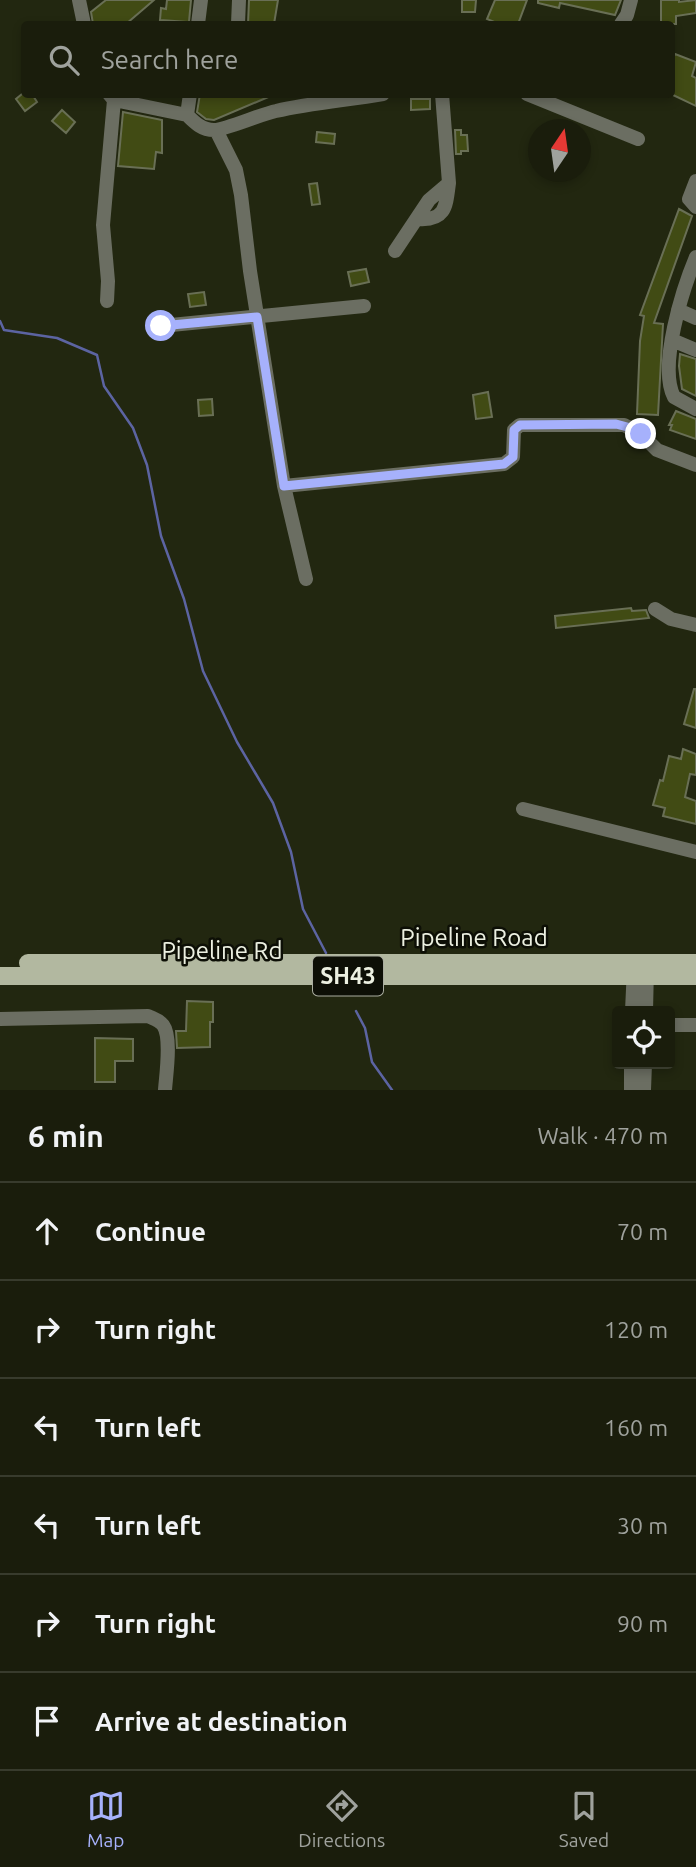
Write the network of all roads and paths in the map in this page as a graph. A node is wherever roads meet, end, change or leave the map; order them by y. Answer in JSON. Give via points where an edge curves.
{"nodes":[{"id":1,"x":79,"y":0,"type":"edge"},
{"id":2,"x":201,"y":0,"type":"edge"},
{"id":3,"x":239,"y":0,"type":"edge"},
{"id":4,"x":631,"y":0,"type":"edge"},
{"id":5,"x":83,"y":21,"type":"edge"},
{"id":6,"x":198,"y":21,"type":"edge"},
{"id":7,"x":238,"y":21,"type":"edge"},
{"id":8,"x":623,"y":21,"type":"edge"},
{"id":9,"x":112,"y":98,"type":"edge"},
{"id":10,"x":116,"y":98,"type":"edge"},
{"id":11,"x":189,"y":98,"type":"edge"},
{"id":12,"x":357,"y":98,"type":"edge"},
{"id":13,"x":442,"y":98,"type":"edge"},
{"id":14,"x":537,"y":98,"type":"edge"},
{"id":15,"x":187,"y":114,"type":"junction"},
{"id":16,"x":216,"y":130,"type":"junction"},
{"id":17,"x":638,"y":139,"type":"dead end"},
{"id":18,"x":696,"y":181,"type":"edge"},
{"id":19,"x":696,"y":207,"type":"edge"},
{"id":20,"x":395,"y":251,"type":"dead end"},
{"id":21,"x":696,"y":257,"type":"edge"},
{"id":22,"x":107,"y":301,"type":"dead end"},
{"id":23,"x":364,"y":306,"type":"dead end"},
{"id":24,"x":678,"y":310,"type":"junction"},
{"id":25,"x":257,"y":317,"type":"junction"},
{"id":26,"x":696,"y":318,"type":"edge"},
{"id":27,"x":161,"y":326,"type":"dead end"},
{"id":28,"x":672,"y":340,"type":"junction"},
{"id":29,"x":696,"y":350,"type":"edge"},
{"id":30,"x":696,"y":409,"type":"edge"},
{"id":31,"x":696,"y":465,"type":"edge"},
{"id":32,"x":284,"y":486,"type":"junction"},
{"id":33,"x":306,"y":579,"type":"dead end"},
{"id":34,"x":655,"y":609,"type":"dead end"},
{"id":35,"x":696,"y":625,"type":"edge"},
{"id":36,"x":523,"y":809,"type":"dead end"},
{"id":37,"x":696,"y":852,"type":"edge"},
{"id":38,"x":696,"y":963,"type":"edge"},
{"id":39,"x":0,"y":964,"type":"edge"},
{"id":40,"x":640,"y":969,"type":"junction"},
{"id":41,"x":0,"y":976,"type":"edge"},
{"id":42,"x":696,"y":976,"type":"edge"},
{"id":43,"x":633,"y":1006,"type":"edge"},
{"id":44,"x":645,"y":1006,"type":"edge"},
{"id":45,"x":0,"y":1019,"type":"edge"},
{"id":46,"x":675,"y":1019,"type":"edge"},
{"id":47,"x":696,"y":1019,"type":"edge"},
{"id":48,"x":675,"y":1025,"type":"edge"},
{"id":49,"x":696,"y":1025,"type":"edge"},
{"id":50,"x":631,"y":1069,"type":"edge"},
{"id":51,"x":645,"y":1069,"type":"edge"},
{"id":52,"x":165,"y":1090,"type":"edge"},
{"id":53,"x":631,"y":1090,"type":"edge"},
{"id":54,"x":644,"y":1090,"type":"edge"}],
"edges":[{"from":1,"to":5,"type":"street"},
{"from":2,"to":6,"type":"street"},
{"from":3,"to":7,"type":"street"},
{"from":4,"to":8,"type":"street"},
{"from":9,"to":22,"type":"street","via":[[103,225]]},
{"from":10,"to":15,"type":"street"},
{"from":11,"to":15,"type":"street"},
{"from":12,"to":16,"type":"street","via":[[280,110]]},
{"from":13,"to":20,"type":"street","via":[[449,183],[429,200]]},
{"from":14,"to":17,"type":"street"},
{"from":15,"to":16,"type":"street","via":[[204,128]]},
{"from":16,"to":25,"type":"street","via":[[236,170]]},
{"from":18,"to":19,"type":"street","via":[[689,199]]},
{"from":21,"to":24,"type":"street"},
{"from":23,"to":25,"type":"street"},
{"from":24,"to":26,"type":"street"},
{"from":24,"to":28,"type":"street"},
{"from":25,"to":27,"type":"street"},
{"from":25,"to":32,"type":"street"},
{"from":28,"to":29,"type":"street"},
{"from":28,"to":30,"type":"street","via":[[671,390],[681,402]]},
{"from":31,"to":32,"type":"street","via":[[657,450],[624,425],[520,425],[514,430],[514,451],[504,464]]},
{"from":32,"to":33,"type":"street"},
{"from":34,"to":35,"type":"street","via":[[671,620]]},
{"from":36,"to":37,"type":"street"},
{"from":38,"to":40,"type":"main road","name":"Pipeline Road","number":"SH43"},
{"from":39,"to":40,"type":"main road","name":"Pipeline Road","number":"SH43"},
{"from":40,"to":41,"type":"main road","name":"Pipeline Rd","number":"SH43"},
{"from":40,"to":42,"type":"main road","name":"Pipeline Rd","number":"SH43"},
{"from":40,"to":43,"type":"street"},
{"from":40,"to":44,"type":"street"},
{"from":45,"to":52,"type":"street","via":[[148,1016],[158,1020],[167,1038]]},
{"from":46,"to":47,"type":"street"},
{"from":48,"to":49,"type":"street"},
{"from":50,"to":53,"type":"street"},
{"from":51,"to":54,"type":"street"}]}
